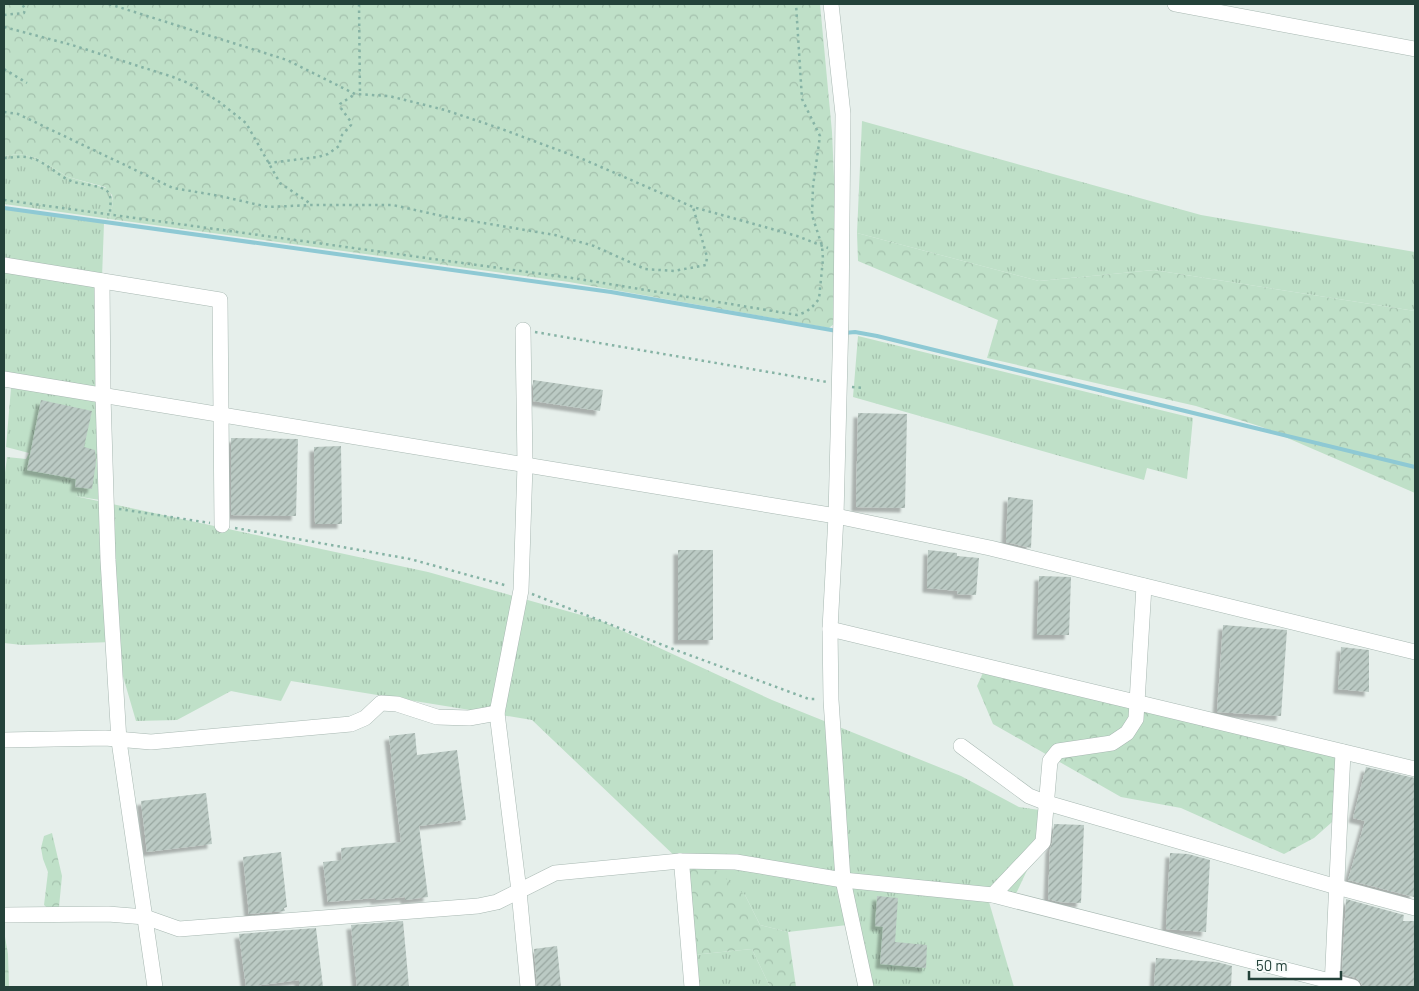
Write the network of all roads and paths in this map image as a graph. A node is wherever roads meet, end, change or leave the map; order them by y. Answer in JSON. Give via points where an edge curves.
{"nodes":[{"id":1,"x":22,"y":4,"type":"edge"},
{"id":2,"x":109,"y":4,"type":"edge"},
{"id":3,"x":359,"y":4,"type":"edge"},
{"id":4,"x":796,"y":4,"type":"edge"},
{"id":5,"x":830,"y":4,"type":"edge"},
{"id":6,"x":1175,"y":4,"type":"edge"},
{"id":7,"x":4,"y":14,"type":"edge"},
{"id":8,"x":4,"y":27,"type":"edge"},
{"id":9,"x":1415,"y":49,"type":"edge"},
{"id":10,"x":4,"y":69,"type":"edge"},
{"id":11,"x":27,"y":83,"type":"dead end"},
{"id":12,"x":355,"y":94,"type":"junction"},
{"id":13,"x":360,"y":95,"type":"junction"},
{"id":14,"x":4,"y":112,"type":"edge"},
{"id":15,"x":4,"y":158,"type":"edge"},
{"id":16,"x":268,"y":163,"type":"junction"},
{"id":17,"x":4,"y":200,"type":"edge"},
{"id":18,"x":312,"y":205,"type":"junction"},
{"id":19,"x":693,"y":207,"type":"junction"},
{"id":20,"x":110,"y":214,"type":"junction"},
{"id":21,"x":822,"y":246,"type":"junction"},
{"id":22,"x":842,"y":253,"type":"junction"},
{"id":23,"x":4,"y":265,"type":"edge"},
{"id":24,"x":102,"y":281,"type":"junction"},
{"id":25,"x":523,"y":330,"type":"joint"},
{"id":26,"x":4,"y":379,"type":"edge"},
{"id":27,"x":830,"y":383,"type":"dead end"},
{"id":28,"x":848,"y":386,"type":"dead end"},
{"id":29,"x":863,"y":388,"type":"dead end"},
{"id":30,"x":103,"y":396,"type":"junction"},
{"id":31,"x":221,"y":415,"type":"junction"},
{"id":32,"x":525,"y":465,"type":"junction"},
{"id":33,"x":106,"y":507,"type":"junction"},
{"id":34,"x":836,"y":516,"type":"junction"},
{"id":35,"x":222,"y":525,"type":"junction"},
{"id":36,"x":1144,"y":586,"type":"junction"},
{"id":37,"x":521,"y":590,"type":"junction"},
{"id":38,"x":830,"y":629,"type":"junction"},
{"id":39,"x":1415,"y":652,"type":"edge"},
{"id":40,"x":832,"y":700,"type":"junction"},
{"id":41,"x":1137,"y":702,"type":"junction"},
{"id":42,"x":497,"y":713,"type":"junction"},
{"id":43,"x":4,"y":740,"type":"edge"},
{"id":44,"x":119,"y":740,"type":"junction"},
{"id":45,"x":961,"y":746,"type":"dead end"},
{"id":46,"x":1343,"y":752,"type":"junction"},
{"id":47,"x":1415,"y":769,"type":"edge"},
{"id":48,"x":1047,"y":803,"type":"junction"},
{"id":49,"x":680,"y":861,"type":"junction"},
{"id":50,"x":844,"y":880,"type":"junction"},
{"id":51,"x":1337,"y":887,"type":"junction"},
{"id":52,"x":519,"y":891,"type":"junction"},
{"id":53,"x":993,"y":895,"type":"junction"},
{"id":54,"x":1415,"y":908,"type":"edge"},
{"id":55,"x":4,"y":915,"type":"edge"},
{"id":56,"x":145,"y":917,"type":"junction"},
{"id":57,"x":1333,"y":984,"type":"edge"},
{"id":58,"x":155,"y":987,"type":"edge"},
{"id":59,"x":528,"y":987,"type":"edge"},
{"id":60,"x":692,"y":987,"type":"edge"},
{"id":61,"x":866,"y":987,"type":"edge"},
{"id":62,"x":1352,"y":987,"type":"edge"}],
"edges":[{"from":1,"to":7,"type":"path","via":[[24,13]]},
{"from":2,"to":12,"type":"path","via":[[287,60]]},
{"from":3,"to":13,"type":"path"},
{"from":4,"to":21,"type":"path","via":[[802,98],[820,136],[812,215]]},
{"from":5,"to":22,"type":"street","via":[[843,114]]},
{"from":6,"to":9,"type":"street"},
{"from":8,"to":16,"type":"path","via":[[72,45],[188,83],[246,123]]},
{"from":10,"to":11,"type":"path"},
{"from":12,"to":13,"type":"path"},
{"from":12,"to":16,"type":"path","via":[[340,104],[351,122],[339,146],[318,157]]},
{"from":13,"to":19,"type":"path","via":[[389,96],[445,110],[585,160]]},
{"from":14,"to":18,"type":"path","via":[[18,114],[173,188],[268,207]]},
{"from":15,"to":20,"type":"path","via":[[24,156],[39,160],[74,182],[104,189],[111,200]]},
{"from":16,"to":18,"type":"path","via":[[280,183]]},
{"from":17,"to":20,"type":"path"},
{"from":18,"to":19,"type":"path","via":[[393,205],[555,235],[594,246],[645,269],[674,270],[706,265],[707,257]]},
{"from":19,"to":21,"type":"path"},
{"from":20,"to":21,"type":"path","via":[[579,279],[796,315],[806,312],[818,299]]},
{"from":21,"to":22,"type":"path"},
{"from":22,"to":34,"type":"street"},
{"from":23,"to":24,"type":"street"},
{"from":24,"to":30,"type":"street"},
{"from":24,"to":31,"type":"street","via":[[220,300]]},
{"from":25,"to":27,"type":"path"},
{"from":25,"to":32,"type":"street"},
{"from":26,"to":30,"type":"street"},
{"from":28,"to":29,"type":"path"},
{"from":30,"to":31,"type":"street"},
{"from":30,"to":33,"type":"street"},
{"from":31,"to":32,"type":"street"},
{"from":31,"to":35,"type":"street"},
{"from":32,"to":34,"type":"street"},
{"from":32,"to":37,"type":"street"},
{"from":33,"to":35,"type":"path"},
{"from":33,"to":44,"type":"street"},
{"from":34,"to":36,"type":"street","via":[[990,548]]},
{"from":34,"to":38,"type":"street"},
{"from":35,"to":37,"type":"path","via":[[410,560]]},
{"from":36,"to":39,"type":"street"},
{"from":36,"to":41,"type":"street"},
{"from":37,"to":40,"type":"path","via":[[809,699]]},
{"from":37,"to":42,"type":"street"},
{"from":38,"to":40,"type":"street"},
{"from":38,"to":41,"type":"street"},
{"from":40,"to":50,"type":"street"},
{"from":41,"to":46,"type":"street"},
{"from":41,"to":48,"type":"street","via":[[1136,720],[1127,733],[1112,743],[1058,751],[1050,761]]},
{"from":42,"to":44,"type":"street","via":[[469,718],[436,716],[381,703],[365,718],[351,724],[151,742]]},
{"from":42,"to":52,"type":"street"},
{"from":43,"to":44,"type":"street"},
{"from":44,"to":56,"type":"street"},
{"from":45,"to":48,"type":"street","via":[[1029,796]]},
{"from":46,"to":47,"type":"street"},
{"from":46,"to":51,"type":"street"},
{"from":48,"to":51,"type":"street"},
{"from":48,"to":53,"type":"street","via":[[1043,842]]},
{"from":49,"to":50,"type":"street","via":[[736,862]]},
{"from":49,"to":52,"type":"street","via":[[555,873]]},
{"from":49,"to":60,"type":"street"},
{"from":50,"to":53,"type":"street"},
{"from":50,"to":61,"type":"street"},
{"from":51,"to":54,"type":"street"},
{"from":51,"to":57,"type":"street"},
{"from":52,"to":56,"type":"street","via":[[497,902],[478,906],[179,929]]},
{"from":52,"to":59,"type":"street"},
{"from":53,"to":57,"type":"street"},
{"from":55,"to":56,"type":"street"},
{"from":56,"to":58,"type":"street"},
{"from":57,"to":62,"type":"street"}]}
